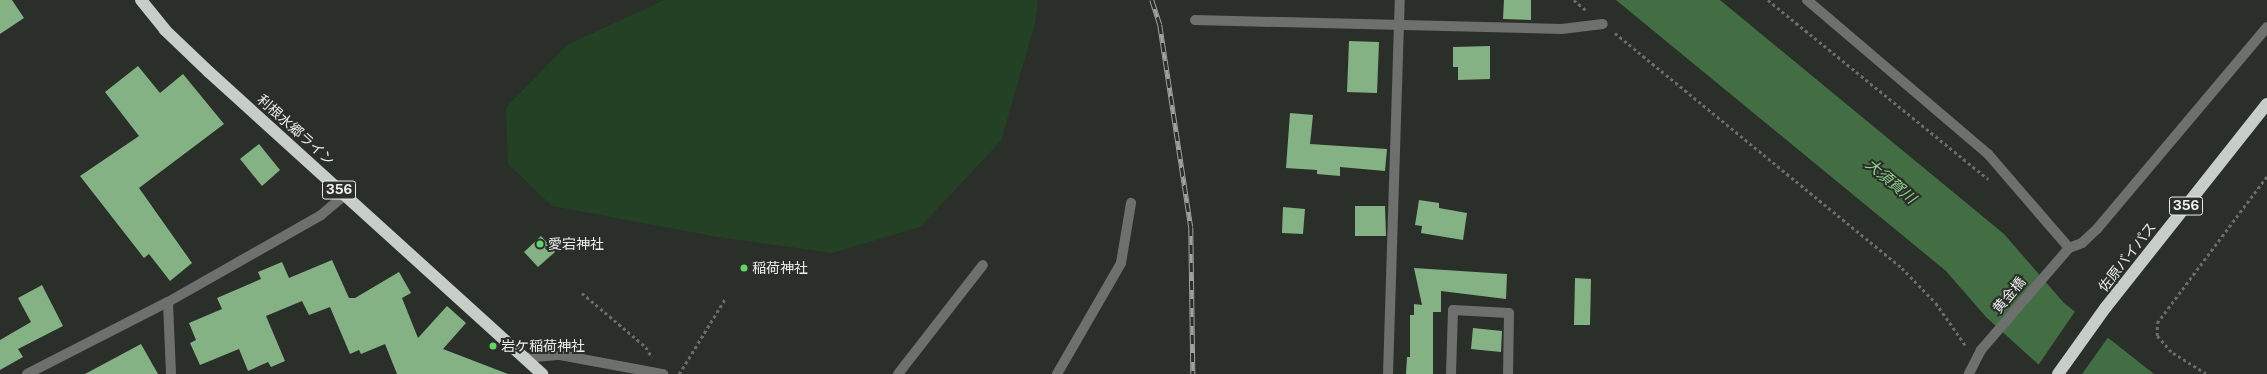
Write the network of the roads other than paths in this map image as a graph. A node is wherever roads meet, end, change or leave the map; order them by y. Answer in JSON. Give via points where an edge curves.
{"nodes":[{"id":1,"x":141,"y":0,"type":"edge"},
{"id":2,"x":1400,"y":0,"type":"edge"},
{"id":3,"x":1807,"y":0,"type":"edge"},
{"id":4,"x":1195,"y":20,"type":"dead end"},
{"id":5,"x":1603,"y":24,"type":"road end"},
{"id":6,"x":1399,"y":26,"type":"junction"},
{"id":7,"x":2267,"y":27,"type":"edge"},
{"id":8,"x":2267,"y":104,"type":"edge"},
{"id":9,"x":345,"y":195,"type":"junction"},
{"id":10,"x":1131,"y":203,"type":"dead end"},
{"id":11,"x":2069,"y":248,"type":"junction"},
{"id":12,"x":983,"y":265,"type":"dead end"},
{"id":13,"x":168,"y":302,"type":"junction"},
{"id":14,"x":524,"y":358,"type":"junction"},
{"id":15,"x":27,"y":374,"type":"edge"},
{"id":16,"x":171,"y":374,"type":"edge"},
{"id":17,"x":542,"y":374,"type":"edge"},
{"id":18,"x":663,"y":374,"type":"edge"},
{"id":19,"x":898,"y":374,"type":"edge"},
{"id":20,"x":1057,"y":374,"type":"edge"},
{"id":21,"x":1388,"y":374,"type":"edge"},
{"id":22,"x":1452,"y":374,"type":"edge"},
{"id":23,"x":1508,"y":374,"type":"edge"},
{"id":24,"x":1969,"y":374,"type":"edge"},
{"id":25,"x":2058,"y":374,"type":"edge"}],
"edges":[{"from":1,"to":9,"type":"highway","name":"利根水郷ライン","number":"356","via":[[165,30]]},
{"from":2,"to":6,"type":"street"},
{"from":3,"to":11,"type":"street","via":[[1988,154]]},
{"from":4,"to":6,"type":"street"},
{"from":5,"to":6,"type":"street","via":[[1562,29]]},
{"from":6,"to":21,"type":"street"},
{"from":7,"to":11,"type":"street","name":"黄金橋","via":[[2097,229],[2082,243]]},
{"from":8,"to":25,"type":"highway","name":"佐原バイパス","number":"356","via":[[2106,308]]},
{"from":9,"to":13,"type":"street","via":[[321,215]]},
{"from":9,"to":14,"type":"highway","name":"利根水郷ライン","number":"356"},
{"from":10,"to":20,"type":"street","via":[[1121,263]]},
{"from":11,"to":24,"type":"street","name":"黄金橋","via":[[1981,350]]},
{"from":12,"to":19,"type":"street"},
{"from":13,"to":15,"type":"street"},
{"from":13,"to":16,"type":"street"},
{"from":14,"to":17,"type":"highway","name":"利根水郷ライン","number":"356"},
{"from":14,"to":18,"type":"street","via":[[560,355]]},
{"from":22,"to":23,"type":"street","via":[[1453,310],[1509,313]]}]}
